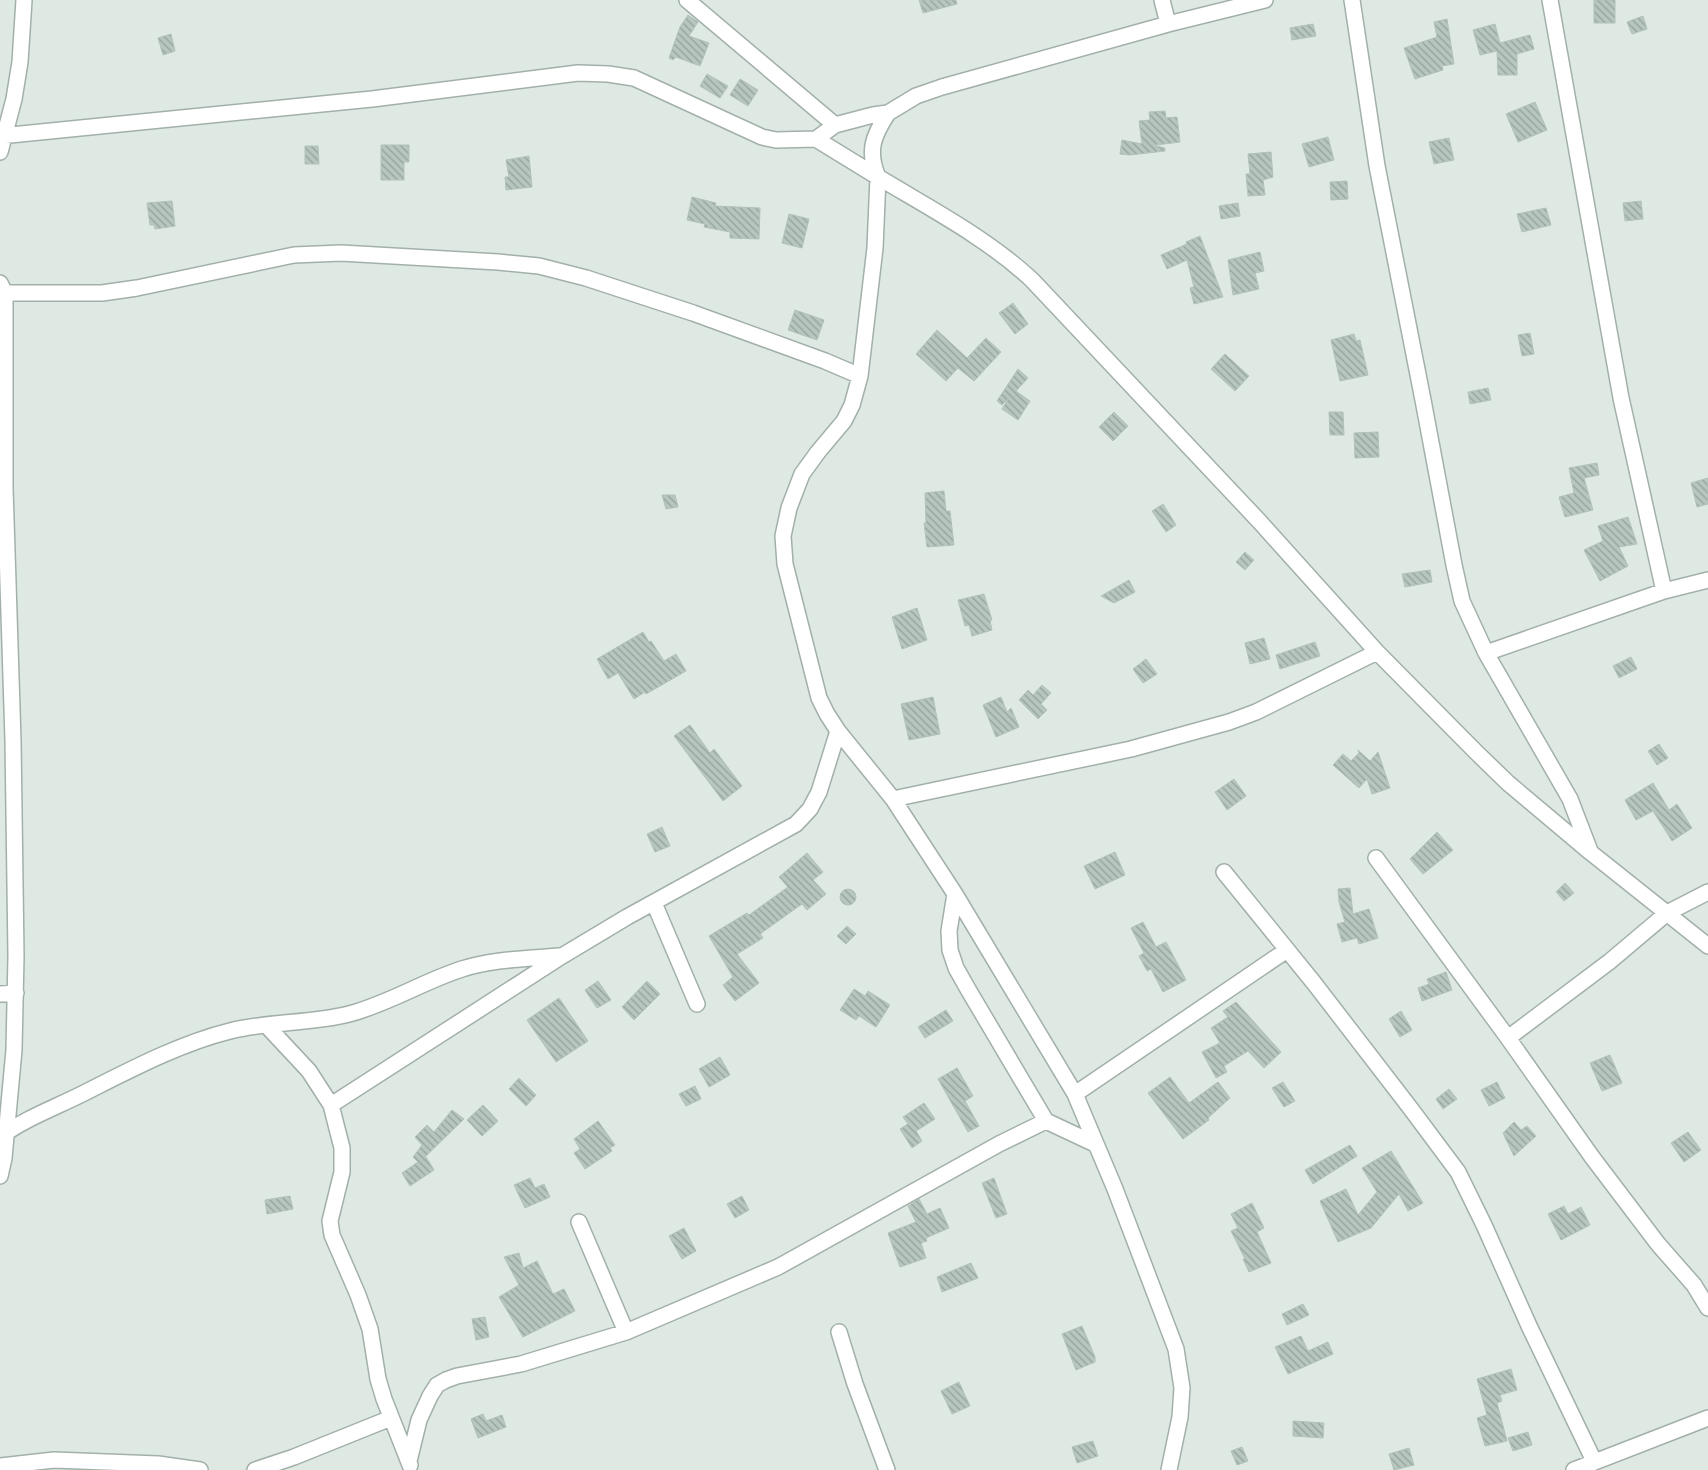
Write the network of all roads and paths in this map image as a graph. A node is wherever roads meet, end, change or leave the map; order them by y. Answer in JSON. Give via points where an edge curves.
{"nodes":[{"id":1,"x":24,"y":0,"type":"edge"},
{"id":2,"x":688,"y":0,"type":"edge"},
{"id":3,"x":1162,"y":0,"type":"edge"},
{"id":4,"x":1265,"y":0,"type":"edge"},
{"id":5,"x":1352,"y":0,"type":"edge"},
{"id":6,"x":1550,"y":0,"type":"edge"},
{"id":7,"x":1168,"y":24,"type":"junction"},
{"id":8,"x":888,"y":113,"type":"junction"},
{"id":9,"x":835,"y":125,"type":"junction"},
{"id":10,"x":2,"y":136,"type":"edge"},
{"id":11,"x":816,"y":140,"type":"junction"},
{"id":12,"x":0,"y":152,"type":"edge"},
{"id":13,"x":878,"y":177,"type":"junction"},
{"id":14,"x":3,"y":288,"type":"edge"},
{"id":15,"x":860,"y":376,"type":"junction"},
{"id":16,"x":1708,"y":580,"type":"edge"},
{"id":17,"x":1664,"y":591,"type":"junction"},
{"id":18,"x":1377,"y":652,"type":"junction"},
{"id":19,"x":1486,"y":653,"type":"junction"},
{"id":20,"x":838,"y":731,"type":"junction"},
{"id":21,"x":893,"y":799,"type":"junction"},
{"id":22,"x":1590,"y":852,"type":"junction"},
{"id":23,"x":1376,"y":858,"type":"dead end"},
{"id":24,"x":1224,"y":872,"type":"dead end"},
{"id":25,"x":1708,"y":892,"type":"edge"},
{"id":26,"x":955,"y":894,"type":"junction"},
{"id":27,"x":654,"y":903,"type":"junction"},
{"id":28,"x":1667,"y":913,"type":"junction"},
{"id":29,"x":1708,"y":946,"type":"edge"},
{"id":30,"x":1287,"y":950,"type":"junction"},
{"id":31,"x":562,"y":956,"type":"junction"},
{"id":32,"x":16,"y":993,"type":"junction"},
{"id":33,"x":0,"y":994,"type":"edge"},
{"id":34,"x":698,"y":1004,"type":"dead end"},
{"id":35,"x":266,"y":1025,"type":"junction"},
{"id":36,"x":1508,"y":1038,"type":"junction"},
{"id":37,"x":1075,"y":1094,"type":"junction"},
{"id":38,"x":331,"y":1105,"type":"junction"},
{"id":39,"x":1046,"y":1121,"type":"junction"},
{"id":40,"x":3,"y":1135,"type":"edge"},
{"id":41,"x":1095,"y":1144,"type":"junction"},
{"id":42,"x":0,"y":1176,"type":"edge"},
{"id":43,"x":579,"y":1222,"type":"dead end"},
{"id":44,"x":1708,"y":1308,"type":"edge"},
{"id":45,"x":626,"y":1332,"type":"junction"},
{"id":46,"x":839,"y":1332,"type":"dead end"},
{"id":47,"x":392,"y":1418,"type":"junction"},
{"id":48,"x":1708,"y":1418,"type":"edge"},
{"id":49,"x":1594,"y":1461,"type":"junction"},
{"id":50,"x":0,"y":1466,"type":"edge"},
{"id":51,"x":411,"y":1466,"type":"edge"},
{"id":52,"x":200,"y":1470,"type":"edge"},
{"id":53,"x":255,"y":1470,"type":"edge"},
{"id":54,"x":887,"y":1470,"type":"edge"},
{"id":55,"x":1168,"y":1470,"type":"edge"},
{"id":56,"x":1574,"y":1470,"type":"edge"}],
"edges":[{"from":1,"to":10,"type":"street","via":[[20,62],[14,99]]},
{"from":2,"to":9,"type":"street"},
{"from":3,"to":7,"type":"street"},
{"from":4,"to":7,"type":"street"},
{"from":5,"to":19,"type":"street","via":[[1377,166],[1454,565],[1462,601]]},
{"from":6,"to":17,"type":"street","via":[[1621,398]]},
{"from":7,"to":8,"type":"street","via":[[942,87],[916,96]]},
{"from":8,"to":9,"type":"street"},
{"from":8,"to":13,"type":"street","via":[[878,128],[872,147],[872,164]]},
{"from":9,"to":11,"type":"street"},
{"from":10,"to":11,"type":"street","via":[[372,99],[578,73],[634,78],[762,137]]},
{"from":10,"to":12,"type":"street"},
{"from":11,"to":13,"type":"street"},
{"from":13,"to":15,"type":"street","via":[[875,248]]},
{"from":13,"to":18,"type":"street","via":[[1014,262],[1259,521]]},
{"from":14,"to":15,"type":"street","via":[[102,293],[294,256],[341,253],[539,266],[693,313]]},
{"from":14,"to":32,"type":"street"},
{"from":15,"to":20,"type":"street","via":[[844,421],[802,474],[783,536],[785,564],[819,698]]},
{"from":16,"to":17,"type":"street"},
{"from":17,"to":19,"type":"street"},
{"from":18,"to":21,"type":"street","via":[[1230,722],[1131,749]]},
{"from":18,"to":22,"type":"street","via":[[1508,783]]},
{"from":19,"to":22,"type":"street","via":[[1570,800]]},
{"from":20,"to":21,"type":"street"},
{"from":20,"to":27,"type":"street","via":[[819,792],[810,809],[796,824]]},
{"from":21,"to":26,"type":"street"},
{"from":22,"to":28,"type":"street"},
{"from":23,"to":36,"type":"street"},
{"from":24,"to":30,"type":"street"},
{"from":25,"to":28,"type":"street"},
{"from":26,"to":37,"type":"street"},
{"from":26,"to":39,"type":"street","via":[[949,931],[950,950],[956,968]]},
{"from":27,"to":31,"type":"street"},
{"from":27,"to":34,"type":"street"},
{"from":28,"to":29,"type":"street"},
{"from":28,"to":36,"type":"street","via":[[1609,962]]},
{"from":30,"to":37,"type":"street"},
{"from":30,"to":49,"type":"street","via":[[1458,1172]]},
{"from":31,"to":35,"type":"street","via":[[488,962],[461,969],[350,1013]]},
{"from":31,"to":38,"type":"street"},
{"from":32,"to":33,"type":"street"},
{"from":32,"to":40,"type":"street","via":[[14,1050]]},
{"from":35,"to":38,"type":"street","via":[[309,1071]]},
{"from":35,"to":40,"type":"street","via":[[231,1031],[186,1045]]},
{"from":36,"to":44,"type":"street","via":[[1592,1157],[1658,1244],[1694,1285]]},
{"from":37,"to":41,"type":"street"},
{"from":38,"to":47,"type":"street","via":[[342,1148],[342,1172],[330,1221],[332,1235],[370,1329],[378,1379]]},
{"from":39,"to":41,"type":"street"},
{"from":39,"to":45,"type":"street","via":[[778,1267]]},
{"from":40,"to":42,"type":"street","via":[[4,1158]]},
{"from":41,"to":55,"type":"street","via":[[1176,1349],[1182,1388],[1180,1417]]},
{"from":43,"to":45,"type":"street"},
{"from":45,"to":51,"type":"street","via":[[521,1364],[457,1376],[438,1385],[419,1420]]},
{"from":46,"to":54,"type":"street"},
{"from":47,"to":51,"type":"street"},
{"from":47,"to":53,"type":"street"},
{"from":48,"to":49,"type":"street"},
{"from":49,"to":56,"type":"street"},
{"from":50,"to":52,"type":"street","via":[[54,1460],[158,1464]]}]}
